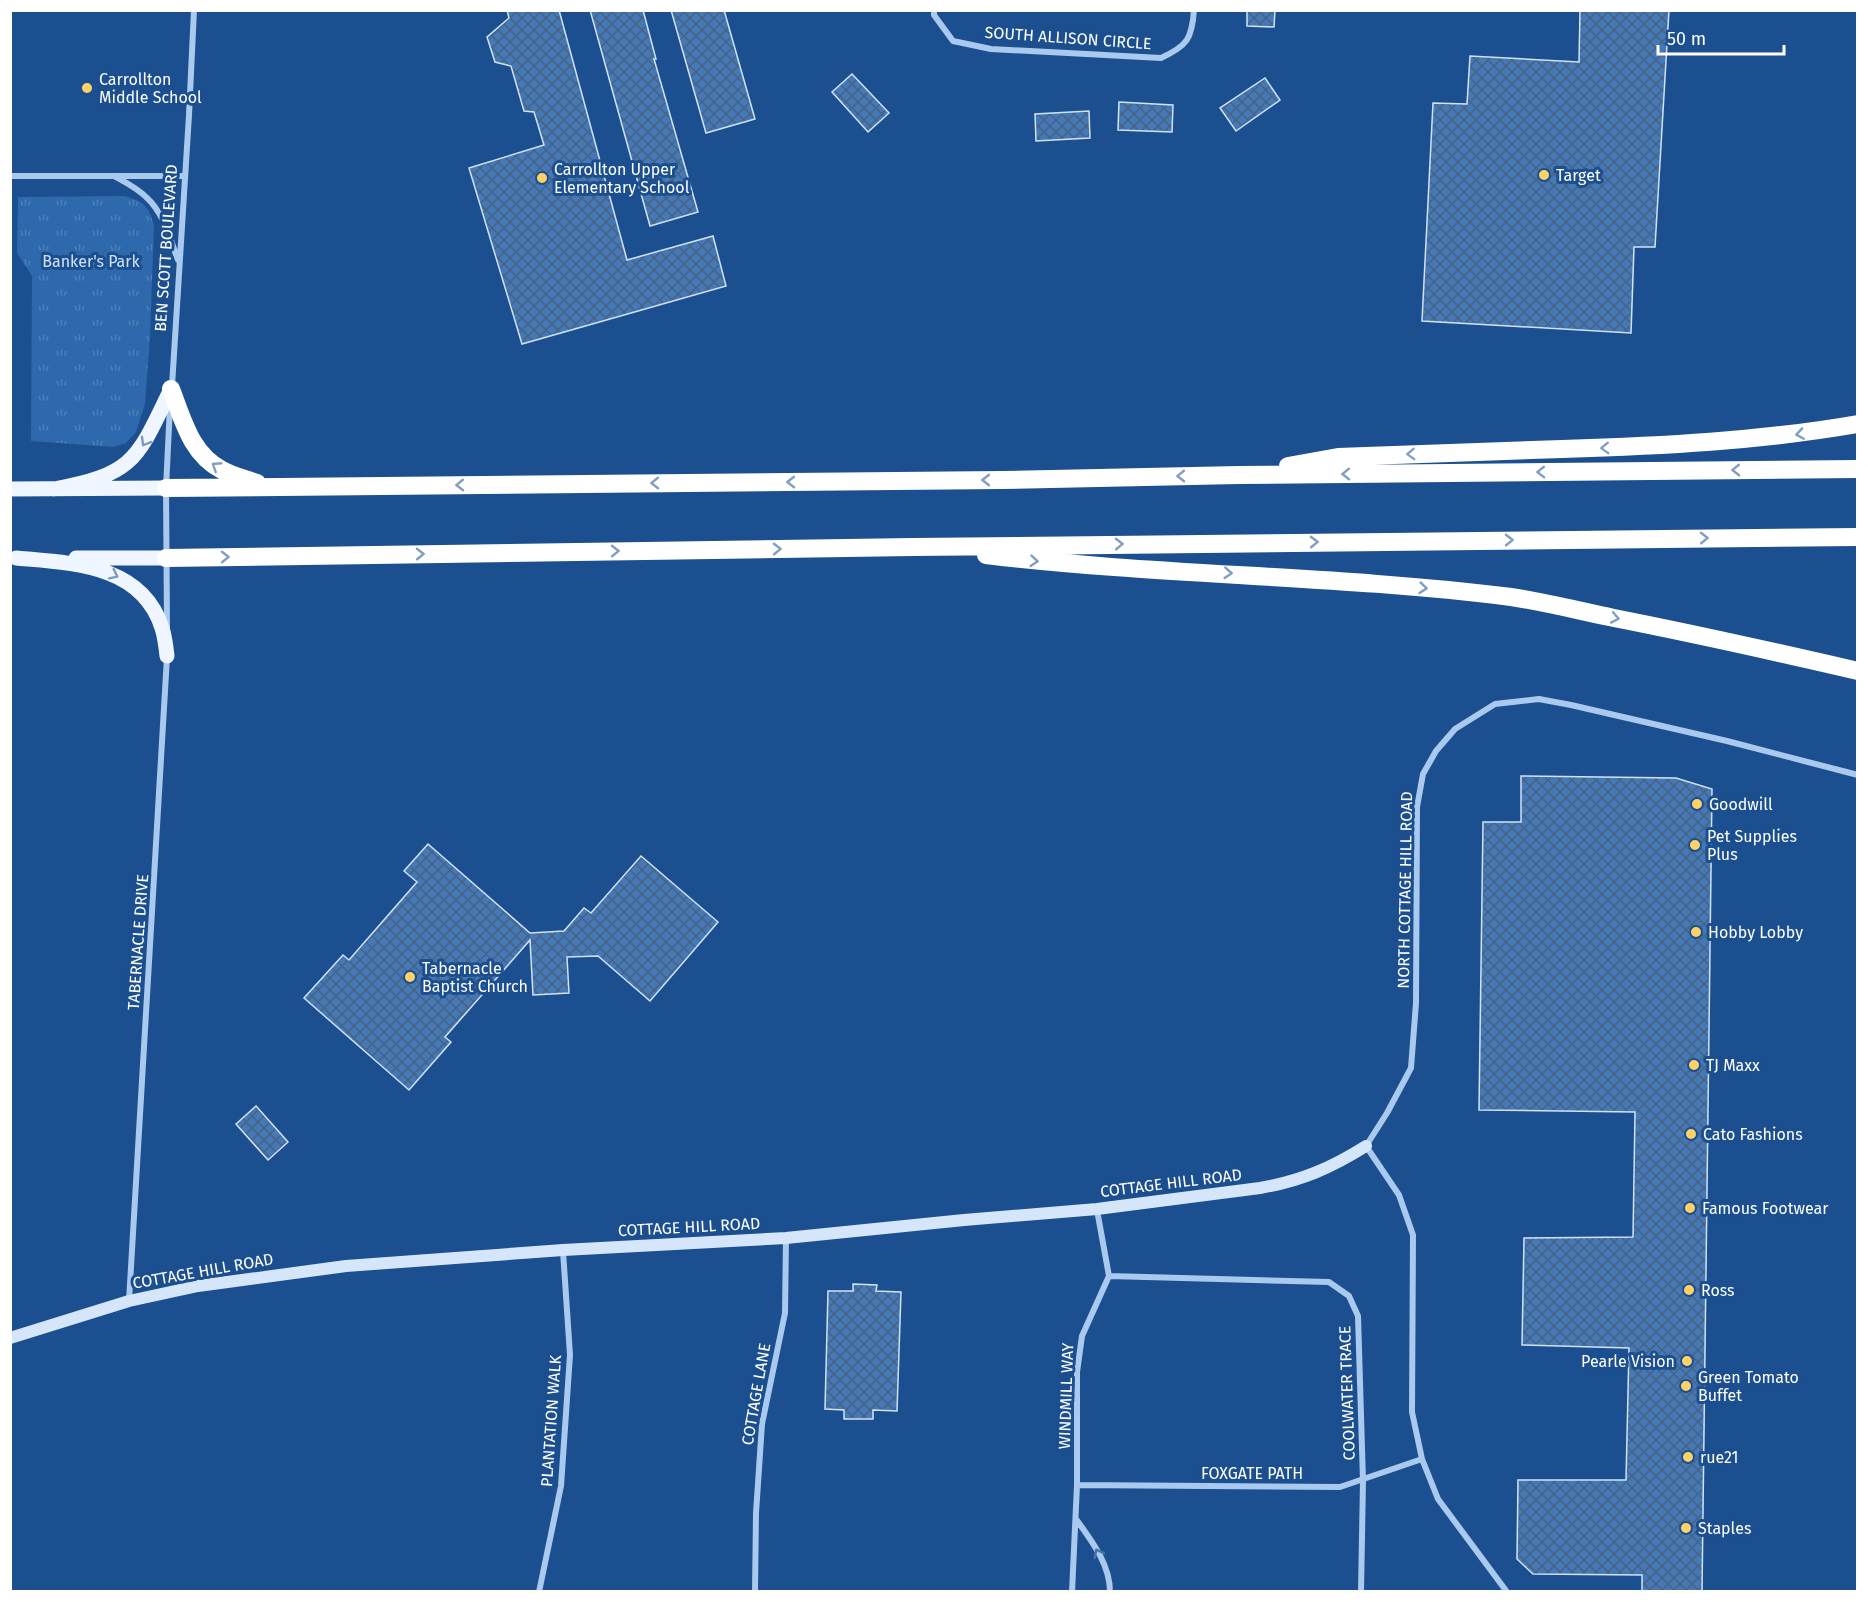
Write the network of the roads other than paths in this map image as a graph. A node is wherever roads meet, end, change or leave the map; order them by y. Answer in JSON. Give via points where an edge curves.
{"nodes":[{"id":1,"x":194,"y":10,"type":"edge"},
{"id":2,"x":934,"y":10,"type":"edge"},
{"id":3,"x":1194,"y":10,"type":"edge"},
{"id":4,"x":10,"y":176,"type":"edge"},
{"id":5,"x":114,"y":176,"type":"junction"},
{"id":6,"x":184,"y":176,"type":"junction"},
{"id":7,"x":179,"y":263,"type":"junction"},
{"id":8,"x":171,"y":390,"type":"junction"},
{"id":9,"x":1857,"y":424,"type":"edge"},
{"id":10,"x":1857,"y":469,"type":"edge"},
{"id":11,"x":1239,"y":475,"type":"junction"},
{"id":12,"x":166,"y":488,"type":"junction"},
{"id":13,"x":270,"y":488,"type":"junction"},
{"id":14,"x":10,"y":489,"type":"edge"},
{"id":15,"x":54,"y":489,"type":"junction"},
{"id":16,"x":1857,"y":537,"type":"edge"},
{"id":17,"x":913,"y":547,"type":"junction"},
{"id":18,"x":13,"y":558,"type":"edge"},
{"id":19,"x":166,"y":558,"type":"junction"},
{"id":20,"x":167,"y":656,"type":"junction"},
{"id":21,"x":1857,"y":671,"type":"edge"},
{"id":22,"x":1857,"y":775,"type":"edge"},
{"id":23,"x":1366,"y":1146,"type":"junction"},
{"id":24,"x":1097,"y":1209,"type":"junction"},
{"id":25,"x":786,"y":1238,"type":"junction"},
{"id":26,"x":563,"y":1250,"type":"junction"},
{"id":27,"x":1109,"y":1276,"type":"junction"},
{"id":28,"x":129,"y":1301,"type":"junction"},
{"id":29,"x":10,"y":1338,"type":"edge"},
{"id":30,"x":1422,"y":1459,"type":"junction"},
{"id":31,"x":1363,"y":1480,"type":"junction"},
{"id":32,"x":1077,"y":1485,"type":"junction"},
{"id":33,"x":1076,"y":1519,"type":"junction"},
{"id":34,"x":539,"y":1592,"type":"edge"},
{"id":35,"x":755,"y":1592,"type":"edge"},
{"id":36,"x":1072,"y":1592,"type":"edge"},
{"id":37,"x":1110,"y":1592,"type":"edge"},
{"id":38,"x":1361,"y":1592,"type":"edge"},
{"id":39,"x":1507,"y":1592,"type":"edge"}],
"edges":[{"from":1,"to":6,"type":"street","name":"BEN SCOTT BOULEVARD"},
{"from":2,"to":3,"type":"street","name":"SOUTH ALLISON CIRCLE","via":[[953,41],[992,49],[1161,58],[1181,49],[1193,29]]},
{"from":4,"to":5,"type":"street"},
{"from":5,"to":6,"type":"street"},
{"from":5,"to":7,"type":"street","via":[[156,207]]},
{"from":6,"to":7,"type":"street","name":"BEN SCOTT BOULEVARD"},
{"from":7,"to":8,"type":"street","name":"BEN SCOTT BOULEVARD"},
{"from":8,"to":12,"type":"street","name":"BEN SCOTT BOULEVARD"},
{"from":13,"to":8,"type":"highway","one_way":true,"via":[[222,471],[206,460],[196,448]]},
{"from":8,"to":15,"type":"main road","one_way":true,"via":[[148,438],[131,462],[100,479]]},
{"from":9,"to":11,"type":"highway","one_way":true,"via":[[1797,434],[1659,446],[1338,457]]},
{"from":10,"to":11,"type":"highway","one_way":true},
{"from":11,"to":13,"type":"highway","one_way":true},
{"from":12,"to":13,"type":"highway"},
{"from":12,"to":15,"type":"main road"},
{"from":12,"to":19,"type":"street","name":"BEN SCOTT BOULEVARD"},
{"from":14,"to":15,"type":"main road"},
{"from":17,"to":16,"type":"highway","one_way":true},
{"from":19,"to":17,"type":"highway","one_way":true},
{"from":17,"to":21,"type":"highway","one_way":true,"via":[[1513,598]]},
{"from":18,"to":19,"type":"main road"},
{"from":18,"to":20,"type":"main road","one_way":true,"via":[[82,565],[122,578],[154,609],[163,628]]},
{"from":19,"to":20,"type":"street","name":"TABERNACLE DRIVE"},
{"from":20,"to":28,"type":"street","name":"TABERNACLE DRIVE"},
{"from":22,"to":23,"type":"street","name":"NORTH COTTAGE HILL ROAD","via":[[1717,738],[1539,699],[1495,704],[1455,729],[1423,774],[1417,807],[1416,1003],[1411,1068]]},
{"from":23,"to":24,"type":"street","name":"COTTAGE HILL ROAD","via":[[1334,1166],[1281,1185]]},
{"from":23,"to":30,"type":"street","via":[[1399,1195],[1413,1235],[1412,1412]]},
{"from":24,"to":25,"type":"street","name":"COTTAGE HILL ROAD"},
{"from":24,"to":27,"type":"street"},
{"from":25,"to":26,"type":"street","name":"COTTAGE HILL ROAD"},
{"from":25,"to":35,"type":"street","name":"COTTAGE LANE","via":[[785,1313],[762,1424]]},
{"from":26,"to":28,"type":"street","name":"COTTAGE HILL ROAD","via":[[346,1266],[198,1286]]},
{"from":26,"to":34,"type":"street","name":"PLANTATION WALK","via":[[570,1355],[561,1486]]},
{"from":27,"to":31,"type":"street","name":"COOLWATER TRACE","via":[[1329,1282],[1349,1296],[1358,1316]]},
{"from":27,"to":32,"type":"street","name":"WINDMILL WAY","via":[[1082,1336],[1077,1372]]},
{"from":28,"to":29,"type":"street","name":"COTTAGE HILL ROAD"},
{"from":30,"to":31,"type":"street","name":"FOXGATE PATH"},
{"from":30,"to":39,"type":"street","via":[[1438,1499]]},
{"from":31,"to":32,"type":"street","name":"FOXGATE PATH","via":[[1340,1487]]},
{"from":31,"to":38,"type":"street","name":"COOLWATER TRACE"},
{"from":32,"to":33,"type":"street","name":"WINDMILL WAY"},
{"from":33,"to":36,"type":"street","name":"WINDMILL WAY"},
{"from":37,"to":33,"type":"street","one_way":true,"via":[[1100,1555]]}]}
